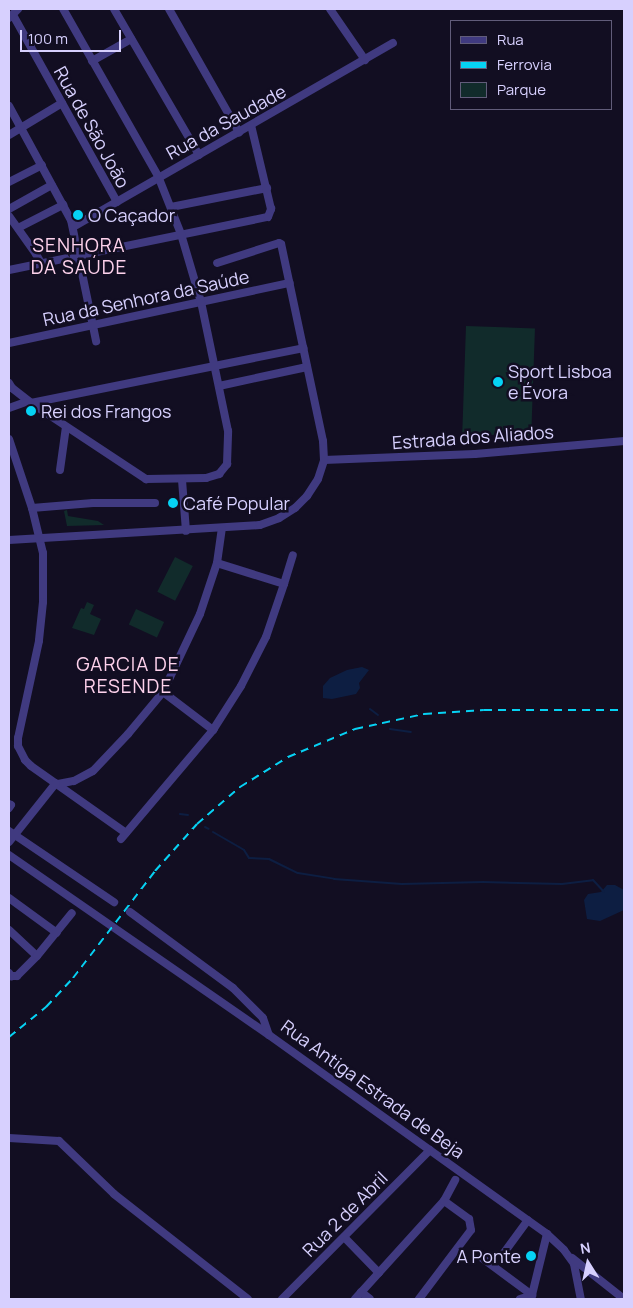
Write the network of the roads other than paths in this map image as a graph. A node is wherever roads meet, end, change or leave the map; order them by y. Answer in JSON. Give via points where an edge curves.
{"nodes":[{"id":1,"x":63,"y":9,"type":"edge"},
{"id":2,"x":114,"y":9,"type":"edge"},
{"id":3,"x":169,"y":9,"type":"edge"},
{"id":4,"x":330,"y":9,"type":"edge"},
{"id":5,"x":13,"y":14,"type":"edge"},
{"id":6,"x":132,"y":39,"type":"junction"},
{"id":7,"x":394,"y":43,"type":"dead end"},
{"id":8,"x":365,"y":60,"type":"junction"},
{"id":9,"x":92,"y":61,"type":"junction"},
{"id":10,"x":62,"y":103,"type":"junction"},
{"id":11,"x":9,"y":106,"type":"edge"},
{"id":12,"x":251,"y":125,"type":"junction"},
{"id":13,"x":20,"y":128,"type":"junction"},
{"id":14,"x":240,"y":132,"type":"junction"},
{"id":15,"x":9,"y":135,"type":"edge"},
{"id":16,"x":199,"y":155,"type":"junction"},
{"id":17,"x":42,"y":165,"type":"junction"},
{"id":18,"x":158,"y":176,"type":"junction"},
{"id":19,"x":9,"y":182,"type":"edge"},
{"id":20,"x":52,"y":185,"type":"junction"},
{"id":21,"x":267,"y":188,"type":"junction"},
{"id":22,"x":117,"y":202,"type":"junction"},
{"id":23,"x":63,"y":205,"type":"junction"},
{"id":24,"x":170,"y":207,"type":"junction"},
{"id":25,"x":9,"y":209,"type":"edge"},
{"id":26,"x":9,"y":216,"type":"edge"},
{"id":27,"x":73,"y":227,"type":"junction"},
{"id":28,"x":18,"y":228,"type":"junction"},
{"id":29,"x":181,"y":234,"type":"junction"},
{"id":30,"x":79,"y":255,"type":"junction"},
{"id":31,"x":217,"y":262,"type":"dead end"},
{"id":32,"x":40,"y":263,"type":"junction"},
{"id":33,"x":9,"y":270,"type":"edge"},
{"id":34,"x":290,"y":283,"type":"junction"},
{"id":35,"x":201,"y":302,"type":"junction"},
{"id":36,"x":94,"y":324,"type":"junction"},
{"id":37,"x":96,"y":341,"type":"dead end"},
{"id":38,"x":9,"y":342,"type":"edge"},
{"id":39,"x":303,"y":348,"type":"junction"},
{"id":40,"x":215,"y":366,"type":"junction"},
{"id":41,"x":307,"y":367,"type":"junction"},
{"id":42,"x":9,"y":383,"type":"edge"},
{"id":43,"x":219,"y":386,"type":"junction"},
{"id":44,"x":29,"y":402,"type":"junction"},
{"id":45,"x":9,"y":408,"type":"edge"},
{"id":46,"x":66,"y":427,"type":"junction"},
{"id":47,"x":9,"y":439,"type":"edge"},
{"id":48,"x":624,"y":441,"type":"edge"},
{"id":49,"x":324,"y":460,"type":"junction"},
{"id":50,"x":60,"y":470,"type":"dead end"},
{"id":51,"x":182,"y":480,"type":"junction"},
{"id":52,"x":155,"y":503,"type":"dead end"},
{"id":53,"x":32,"y":508,"type":"junction"},
{"id":54,"x":222,"y":529,"type":"junction"},
{"id":55,"x":186,"y":531,"type":"junction"},
{"id":56,"x":41,"y":539,"type":"junction"},
{"id":57,"x":9,"y":540,"type":"edge"},
{"id":58,"x":293,"y":555,"type":"dead end"},
{"id":59,"x":217,"y":563,"type":"junction"},
{"id":60,"x":284,"y":584,"type":"junction"},
{"id":61,"x":163,"y":692,"type":"junction"},
{"id":62,"x":213,"y":730,"type":"junction"},
{"id":63,"x":57,"y":784,"type":"junction"},
{"id":64,"x":12,"y":834,"type":"edge"},
{"id":65,"x":9,"y":842,"type":"edge"},
{"id":66,"x":9,"y":854,"type":"edge"},
{"id":67,"x":9,"y":898,"type":"edge"},
{"id":68,"x":114,"y":902,"type":"dead end"},
{"id":69,"x":130,"y":912,"type":"dead end"},
{"id":70,"x":72,"y":913,"type":"dead end"},
{"id":71,"x":9,"y":930,"type":"edge"},
{"id":72,"x":57,"y":933,"type":"junction"},
{"id":73,"x":37,"y":956,"type":"junction"},
{"id":74,"x":10,"y":974,"type":"edge"},
{"id":75,"x":269,"y":1035,"type":"junction"},
{"id":76,"x":9,"y":1138,"type":"edge"},
{"id":77,"x":430,"y":1150,"type":"junction"},
{"id":78,"x":451,"y":1164,"type":"junction"},
{"id":79,"x":471,"y":1178,"type":"junction"},
{"id":80,"x":455,"y":1180,"type":"junction"},
{"id":81,"x":444,"y":1201,"type":"junction"},
{"id":82,"x":528,"y":1220,"type":"junction"},
{"id":83,"x":547,"y":1234,"type":"junction"},
{"id":84,"x":344,"y":1236,"type":"junction"},
{"id":85,"x":503,"y":1254,"type":"dead end"},
{"id":86,"x":570,"y":1257,"type":"junction"},
{"id":87,"x":482,"y":1258,"type":"dead end"},
{"id":88,"x":379,"y":1273,"type":"junction"},
{"id":89,"x":361,"y":1292,"type":"junction"},
{"id":90,"x":531,"y":1297,"type":"edge"},
{"id":91,"x":248,"y":1299,"type":"edge"},
{"id":92,"x":282,"y":1299,"type":"edge"},
{"id":93,"x":355,"y":1299,"type":"edge"},
{"id":94,"x":370,"y":1299,"type":"edge"},
{"id":95,"x":420,"y":1299,"type":"edge"},
{"id":96,"x":520,"y":1299,"type":"edge"},
{"id":97,"x":581,"y":1299,"type":"edge"},
{"id":98,"x":624,"y":1299,"type":"edge"}],
"edges":[{"from":1,"to":9,"type":"street"},
{"from":2,"to":6,"type":"street"},
{"from":3,"to":14,"type":"street"},
{"from":4,"to":8,"type":"street"},
{"from":5,"to":10,"type":"street","name":"Rua de São João"},
{"from":6,"to":9,"type":"street"},
{"from":6,"to":16,"type":"street"},
{"from":7,"to":8,"type":"street","name":"Rua da Saudade"},
{"from":8,"to":12,"type":"street","name":"Rua da Saudade"},
{"from":9,"to":18,"type":"street"},
{"from":10,"to":13,"type":"street"},
{"from":10,"to":22,"type":"street","name":"Rua de São João"},
{"from":11,"to":13,"type":"street"},
{"from":12,"to":14,"type":"street","name":"Rua da Saudade"},
{"from":12,"to":21,"type":"street"},
{"from":13,"to":15,"type":"street"},
{"from":13,"to":17,"type":"street"},
{"from":14,"to":16,"type":"street","name":"Rua da Saudade"},
{"from":16,"to":18,"type":"street","name":"Rua da Saudade"},
{"from":17,"to":19,"type":"street"},
{"from":17,"to":20,"type":"street"},
{"from":18,"to":22,"type":"street","name":"Rua da Saudade"},
{"from":18,"to":24,"type":"street"},
{"from":20,"to":23,"type":"street"},
{"from":20,"to":25,"type":"street"},
{"from":21,"to":24,"type":"street"},
{"from":21,"to":29,"type":"street","via":[[272,209],[268,217]]},
{"from":22,"to":27,"type":"street","name":"Rua da Saudade"},
{"from":23,"to":27,"type":"street"},
{"from":23,"to":28,"type":"street"},
{"from":24,"to":29,"type":"street"},
{"from":26,"to":28,"type":"street"},
{"from":27,"to":30,"type":"street"},
{"from":28,"to":32,"type":"street"},
{"from":29,"to":30,"type":"street"},
{"from":29,"to":35,"type":"street"},
{"from":30,"to":32,"type":"street"},
{"from":30,"to":36,"type":"street"},
{"from":31,"to":34,"type":"street","via":[[278,243],[281,244]]},
{"from":32,"to":33,"type":"street"},
{"from":34,"to":35,"type":"street","name":"Rua da Senhora da Saúde"},
{"from":34,"to":39,"type":"street"},
{"from":35,"to":36,"type":"street","name":"Rua da Senhora da Saúde"},
{"from":35,"to":40,"type":"street"},
{"from":36,"to":37,"type":"street"},
{"from":36,"to":38,"type":"street","name":"Rua da Senhora da Saúde"},
{"from":39,"to":40,"type":"street"},
{"from":39,"to":41,"type":"street"},
{"from":40,"to":43,"type":"street"},
{"from":40,"to":44,"type":"street"},
{"from":41,"to":43,"type":"street"},
{"from":41,"to":49,"type":"street"},
{"from":42,"to":44,"type":"street"},
{"from":43,"to":51,"type":"street","via":[[229,441],[227,464],[213,477]]},
{"from":44,"to":45,"type":"street"},
{"from":44,"to":46,"type":"street"},
{"from":46,"to":50,"type":"street"},
{"from":46,"to":51,"type":"street","via":[[146,479]]},
{"from":47,"to":53,"type":"street"},
{"from":48,"to":49,"type":"street","name":"Estrada dos Aliados","via":[[475,454]]},
{"from":49,"to":54,"type":"street","via":[[318,479],[295,508],[260,525]]},
{"from":51,"to":55,"type":"street"},
{"from":52,"to":53,"type":"street","via":[[93,503]]},
{"from":53,"to":56,"type":"street"},
{"from":54,"to":55,"type":"street"},
{"from":54,"to":59,"type":"street"},
{"from":55,"to":56,"type":"street"},
{"from":56,"to":57,"type":"street"},
{"from":56,"to":63,"type":"street","via":[[43,602],[39,641],[18,738],[25,760]]},
{"from":58,"to":60,"type":"street"},
{"from":59,"to":60,"type":"street"},
{"from":59,"to":61,"type":"street","via":[[191,636]]},
{"from":60,"to":62,"type":"street","via":[[266,638]]},
{"from":61,"to":62,"type":"street"},
{"from":61,"to":63,"type":"street","via":[[93,771],[74,781]]},
{"from":62,"to":63,"type":"street","via":[[124,836]]},
{"from":63,"to":64,"type":"street"},
{"from":64,"to":65,"type":"street"},
{"from":64,"to":68,"type":"street"},
{"from":66,"to":75,"type":"street"},
{"from":67,"to":72,"type":"street"},
{"from":69,"to":75,"type":"street","name":"Rua Antiga Estrada de Beja","via":[[233,988],[263,1018]]},
{"from":70,"to":72,"type":"street"},
{"from":71,"to":73,"type":"street"},
{"from":72,"to":73,"type":"street"},
{"from":73,"to":74,"type":"street","via":[[17,976]]},
{"from":75,"to":77,"type":"street","name":"Rua Antiga Estrada de Beja"},
{"from":76,"to":91,"type":"street","via":[[50,1140],[66,1146],[114,1194]]},
{"from":77,"to":78,"type":"street","name":"Rua Antiga Estrada de Beja"},
{"from":77,"to":84,"type":"street","name":"Rua 2 de Abril"},
{"from":78,"to":79,"type":"street","name":"Rua Antiga Estrada de Beja"},
{"from":78,"to":80,"type":"street"},
{"from":79,"to":80,"type":"street"},
{"from":79,"to":82,"type":"street","name":"Rua Antiga Estrada de Beja"},
{"from":80,"to":81,"type":"street"},
{"from":81,"to":88,"type":"street"},
{"from":81,"to":95,"type":"street","via":[[468,1219],[471,1230]]},
{"from":82,"to":83,"type":"street","name":"Rua Antiga Estrada de Beja"},
{"from":82,"to":85,"type":"street"},
{"from":83,"to":86,"type":"street","name":"Rua Antiga Estrada de Beja"},
{"from":83,"to":90,"type":"street"},
{"from":84,"to":88,"type":"street"},
{"from":84,"to":92,"type":"street","name":"Rua 2 de Abril"},
{"from":86,"to":97,"type":"street","name":"Rua Antiga Estrada de Beja","via":[[577,1272]]},
{"from":86,"to":98,"type":"street"},
{"from":87,"to":90,"type":"street"},
{"from":88,"to":89,"type":"street"},
{"from":89,"to":93,"type":"street"},
{"from":89,"to":94,"type":"street"},
{"from":90,"to":96,"type":"street"}]}
